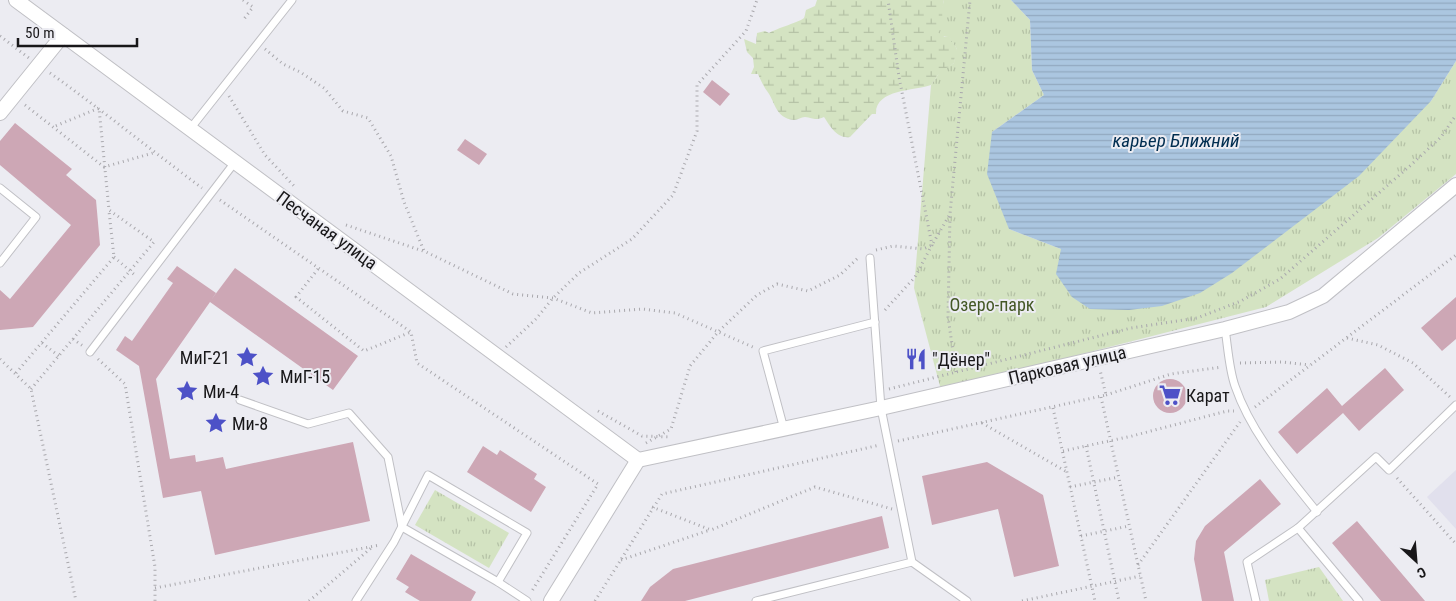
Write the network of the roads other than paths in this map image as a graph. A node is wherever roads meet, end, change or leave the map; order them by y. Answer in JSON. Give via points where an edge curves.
{"nodes":[{"id":1,"x":16,"y":0,"type":"edge"},
{"id":2,"x":292,"y":0,"type":"edge"},
{"id":3,"x":63,"y":35,"type":"junction"},
{"id":4,"x":0,"y":113,"type":"edge"},
{"id":5,"x":190,"y":129,"type":"junction"},
{"id":6,"x":235,"y":162,"type":"junction"},
{"id":7,"x":1456,"y":185,"type":"edge"},
{"id":8,"x":0,"y":188,"type":"edge"},
{"id":9,"x":868,"y":255,"type":"road end"},
{"id":10,"x":0,"y":263,"type":"edge"},
{"id":11,"x":875,"y":322,"type":"junction"},
{"id":12,"x":1225,"y":329,"type":"junction"},
{"id":13,"x":90,"y":352,"type":"road end"},
{"id":14,"x":240,"y":400,"type":"dead end"},
{"id":15,"x":1454,"y":402,"type":"edge"},
{"id":16,"x":882,"y":408,"type":"junction"},
{"id":17,"x":784,"y":430,"type":"junction"},
{"id":18,"x":633,"y":456,"type":"junction"},
{"id":19,"x":1317,"y":512,"type":"junction"},
{"id":20,"x":402,"y":527,"type":"junction"},
{"id":21,"x":1298,"y":528,"type":"junction"},
{"id":22,"x":912,"y":562,"type":"junction"},
{"id":23,"x":498,"y":582,"type":"junction"},
{"id":24,"x":356,"y":601,"type":"edge"},
{"id":25,"x":527,"y":601,"type":"edge"},
{"id":26,"x":551,"y":601,"type":"edge"},
{"id":27,"x":756,"y":601,"type":"edge"},
{"id":28,"x":967,"y":601,"type":"edge"},
{"id":29,"x":1256,"y":601,"type":"edge"},
{"id":30,"x":1359,"y":601,"type":"edge"}],
"edges":[{"from":1,"to":3,"type":"street","name":"Песчаная улица"},
{"from":2,"to":5,"type":"lane"},
{"from":3,"to":4,"type":"street"},
{"from":3,"to":5,"type":"street","name":"Песчаная улица"},
{"from":5,"to":6,"type":"street","name":"Песчаная улица"},
{"from":6,"to":13,"type":"lane"},
{"from":6,"to":18,"type":"street","name":"Песчаная улица","via":[[499,349]]},
{"from":7,"to":12,"type":"street","name":"Парковая улица","via":[[1323,296],[1289,312]]},
{"from":8,"to":10,"type":"lane","via":[[36,217]]},
{"from":9,"to":11,"type":"lane"},
{"from":11,"to":16,"type":"lane"},
{"from":11,"to":17,"type":"lane","via":[[762,352]]},
{"from":12,"to":16,"type":"street","name":"Парковая улица"},
{"from":12,"to":19,"type":"lane","via":[[1235,386],[1247,412],[1268,448]]},
{"from":14,"to":20,"type":"lane","via":[[308,424],[349,413],[388,457]]},
{"from":15,"to":19,"type":"lane","via":[[1390,470],[1376,457]]},
{"from":16,"to":17,"type":"street","name":"Парковая улица"},
{"from":16,"to":22,"type":"lane"},
{"from":17,"to":18,"type":"street","name":"Парковая улица"},
{"from":18,"to":26,"type":"street"},
{"from":19,"to":21,"type":"lane"},
{"from":20,"to":23,"type":"lane"},
{"from":20,"to":23,"type":"lane","via":[[428,475],[527,533]]},
{"from":20,"to":24,"type":"lane"},
{"from":21,"to":29,"type":"lane","via":[[1247,562]]},
{"from":21,"to":30,"type":"lane"},
{"from":22,"to":27,"type":"lane"},
{"from":22,"to":28,"type":"lane"},
{"from":23,"to":25,"type":"lane"}]}
